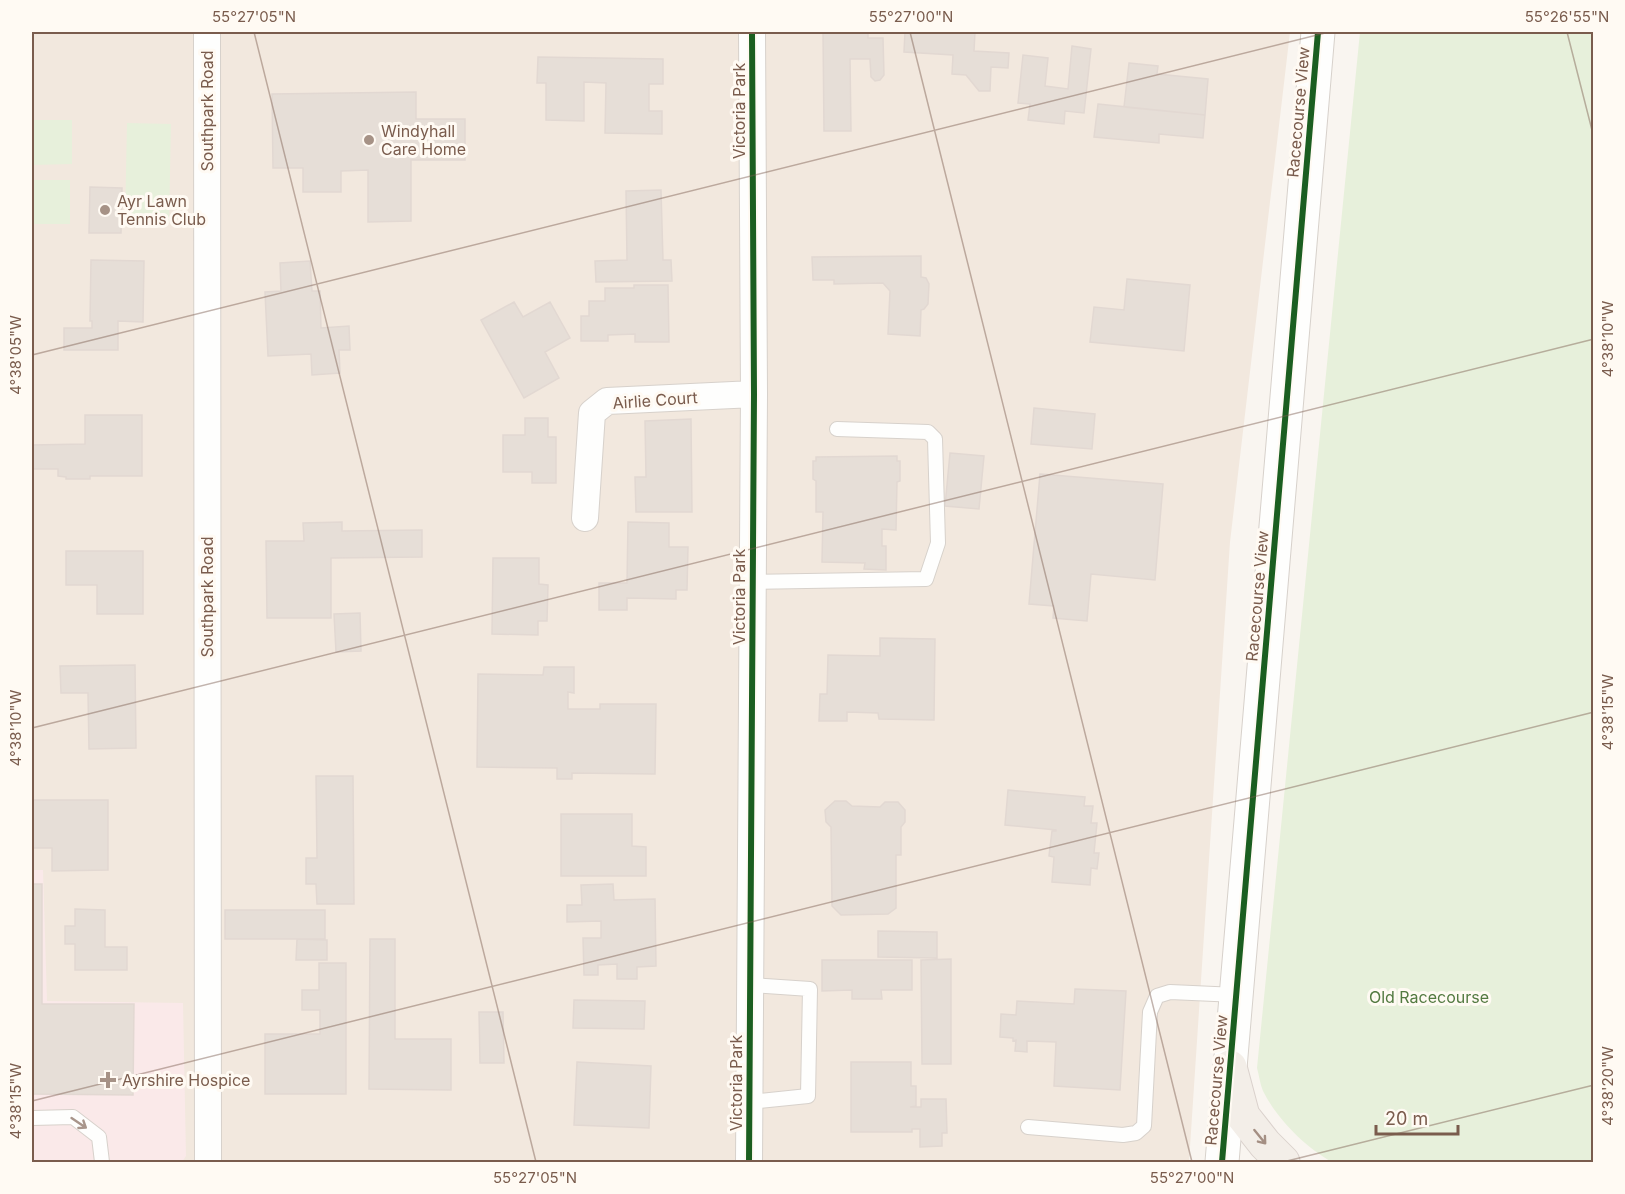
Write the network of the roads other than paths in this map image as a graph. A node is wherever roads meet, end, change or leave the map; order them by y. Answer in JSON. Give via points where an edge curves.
{"nodes":[{"id":1,"x":207,"y":32,"type":"edge"},
{"id":2,"x":752,"y":32,"type":"edge"},
{"id":3,"x":1318,"y":32,"type":"edge"},
{"id":4,"x":754,"y":394,"type":"junction"},
{"id":5,"x":837,"y":429,"type":"dead end"},
{"id":6,"x":585,"y":518,"type":"dead end"},
{"id":7,"x":752,"y":582,"type":"junction"},
{"id":8,"x":750,"y":985,"type":"junction"},
{"id":9,"x":1236,"y":995,"type":"junction"},
{"id":10,"x":1230,"y":1067,"type":"junction"},
{"id":11,"x":749,"y":1102,"type":"junction"},
{"id":12,"x":32,"y":1118,"type":"edge"},
{"id":13,"x":1028,"y":1127,"type":"dead end"},
{"id":14,"x":102,"y":1162,"type":"edge"},
{"id":15,"x":208,"y":1162,"type":"edge"},
{"id":16,"x":749,"y":1162,"type":"edge"},
{"id":17,"x":1222,"y":1162,"type":"edge"},
{"id":18,"x":1283,"y":1162,"type":"edge"}],
"edges":[{"from":1,"to":15,"type":"street","name":"Southpark Road"},
{"from":2,"to":4,"type":"street","name":"Victoria Park"},
{"from":3,"to":9,"type":"street","name":"Racecourse View"},
{"from":4,"to":6,"type":"street","name":"Airlie Court","via":[[607,401],[592,413]]},
{"from":4,"to":7,"type":"street","name":"Victoria Park"},
{"from":5,"to":7,"type":"lane","via":[[928,432],[935,439],[938,543],[926,579]]},
{"from":7,"to":8,"type":"street","name":"Victoria Park"},
{"from":8,"to":11,"type":"street","name":"Victoria Park"},
{"from":8,"to":11,"type":"lane","via":[[810,989],[808,1096]]},
{"from":9,"to":10,"type":"street","name":"Racecourse View"},
{"from":9,"to":13,"type":"lane","via":[[1170,992],[1156,996],[1150,1012],[1144,1126],[1136,1133]]},
{"from":10,"to":17,"type":"street","name":"Racecourse View"},
{"from":10,"to":18,"type":"main road","one_way":true,"via":[[1243,1116]]},
{"from":11,"to":16,"type":"street","name":"Victoria Park"},
{"from":12,"to":14,"type":"lane","one_way":true,"via":[[73,1118],[99,1137]]}]}
